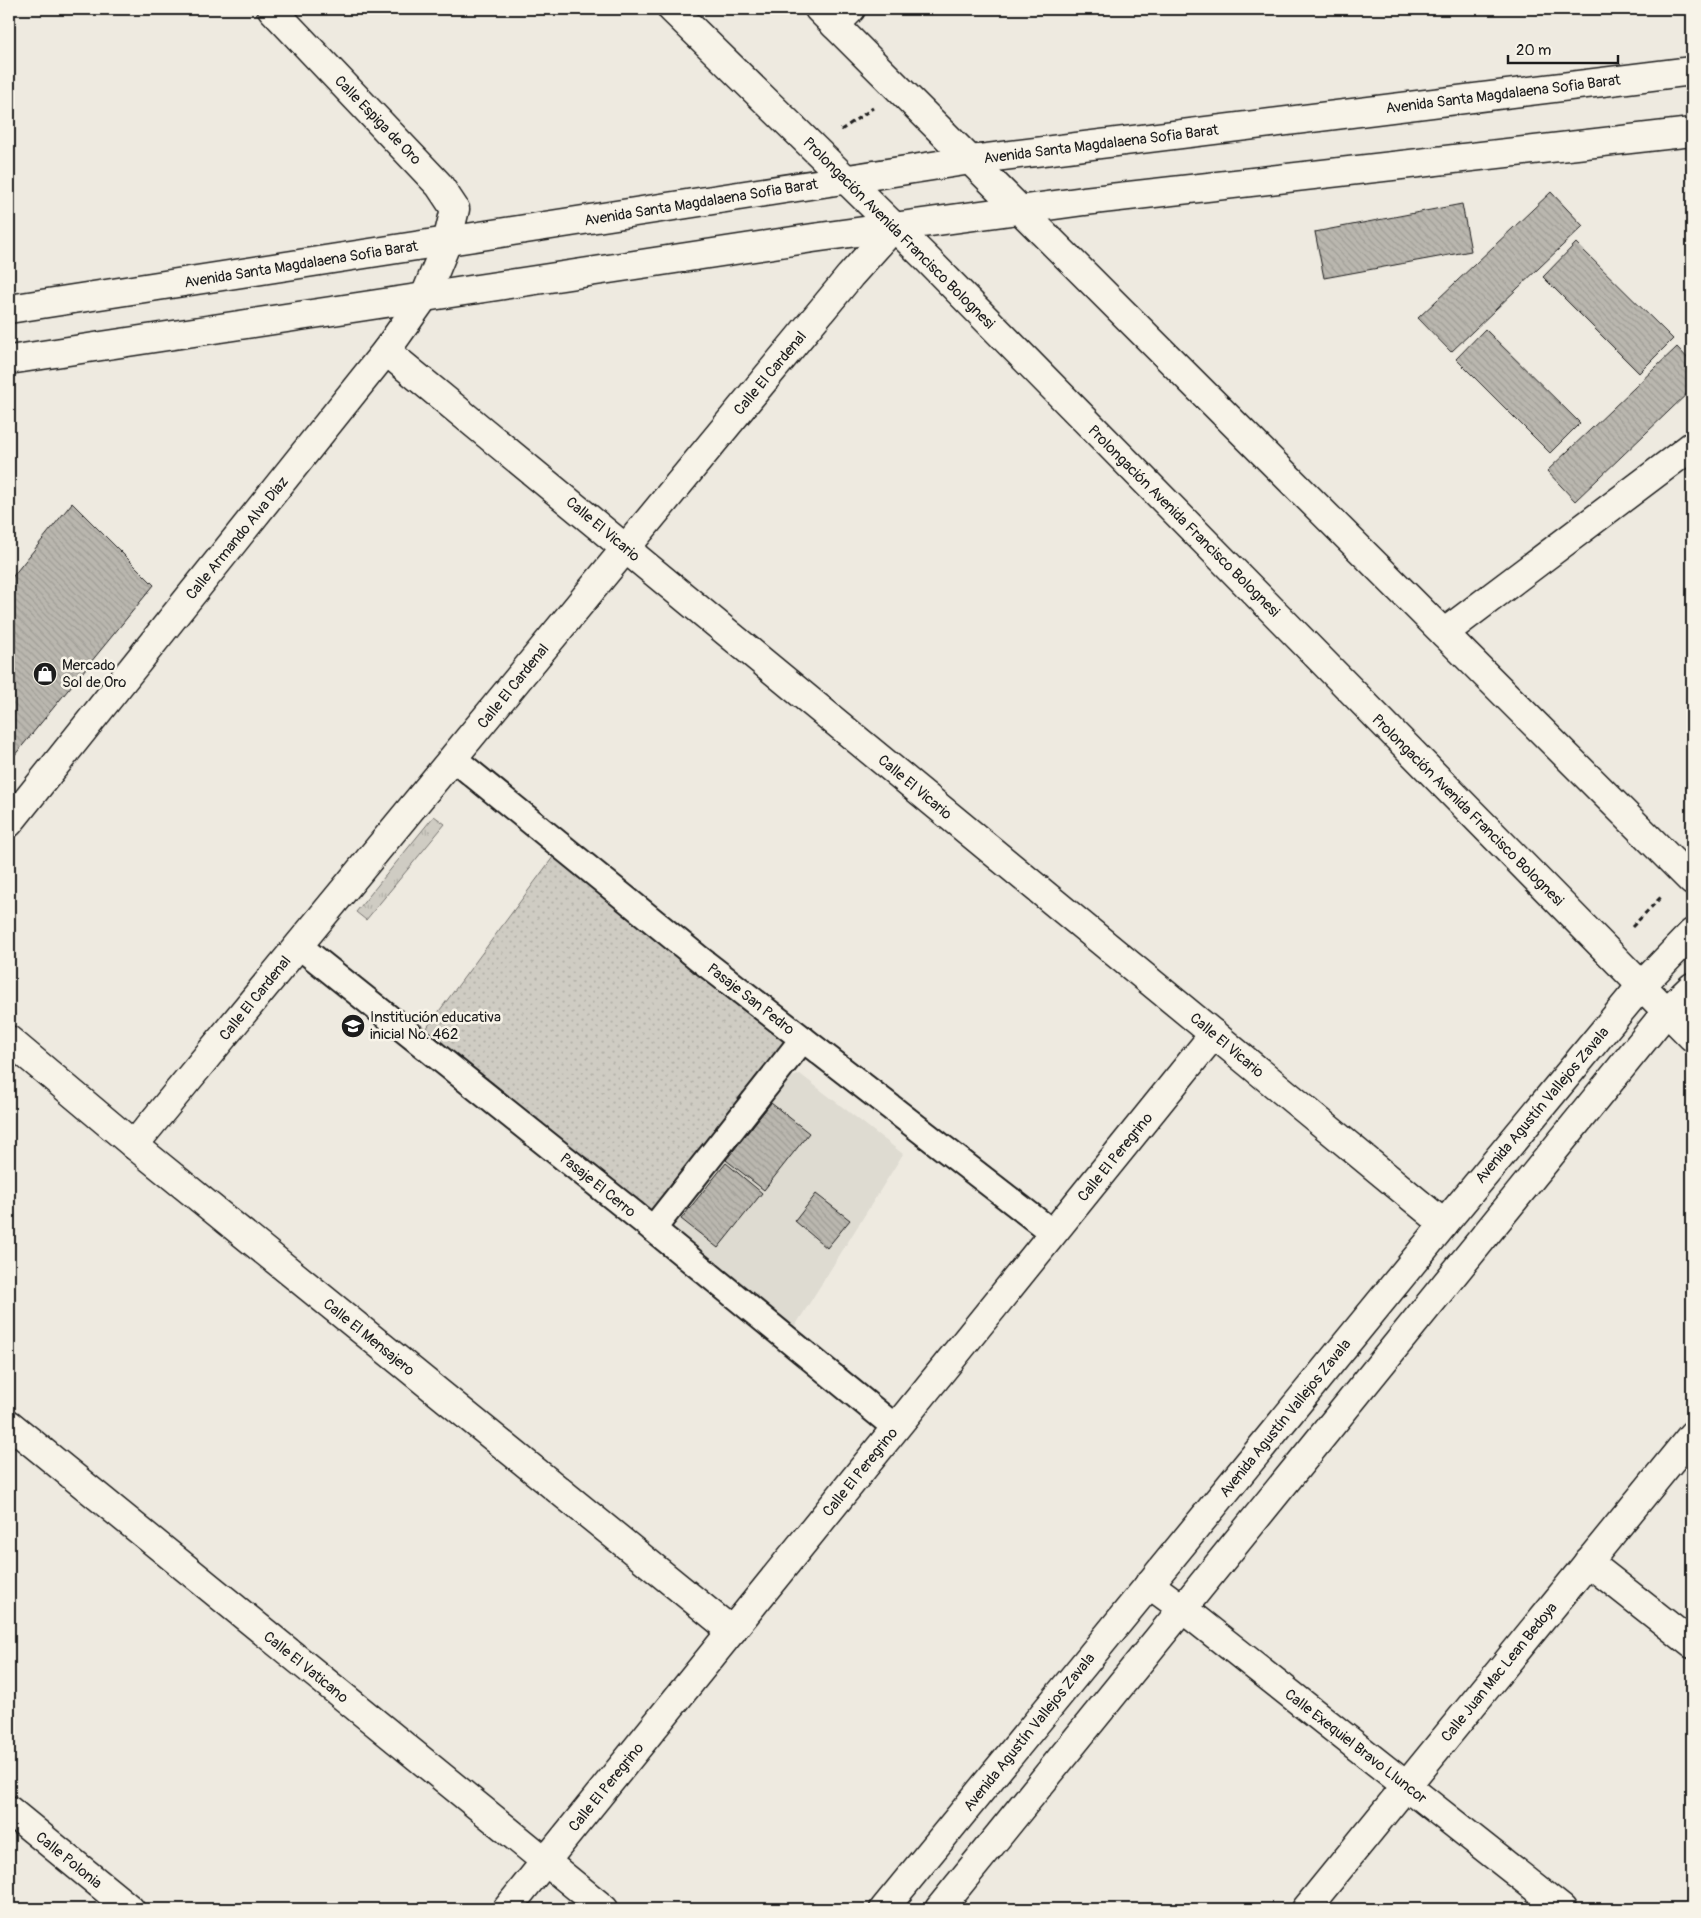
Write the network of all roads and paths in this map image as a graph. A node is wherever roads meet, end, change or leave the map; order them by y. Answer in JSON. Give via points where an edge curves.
{"nodes":[{"id":1,"x":272,"y":9,"type":"edge"},
{"id":2,"x":672,"y":9,"type":"edge"},
{"id":3,"x":835,"y":14,"type":"edge"},
{"id":4,"x":1692,"y":71,"type":"edge"},
{"id":5,"x":875,"y":106,"type":"dead end"},
{"id":6,"x":1692,"y":132,"type":"edge"},
{"id":7,"x":836,"y":134,"type":"dead end"},
{"id":8,"x":971,"y":160,"type":"junction"},
{"id":9,"x":845,"y":179,"type":"junction"},
{"id":10,"x":1019,"y":211,"type":"junction"},
{"id":11,"x":894,"y":228,"type":"junction"},
{"id":12,"x":447,"y":242,"type":"junction"},
{"id":13,"x":425,"y":296,"type":"junction"},
{"id":14,"x":9,"y":309,"type":"edge"},
{"id":15,"x":386,"y":351,"type":"junction"},
{"id":16,"x":9,"y":360,"type":"edge"},
{"id":17,"x":1688,"y":458,"type":"edge"},
{"id":18,"x":626,"y":548,"type":"junction"},
{"id":19,"x":1444,"y":633,"type":"junction"},
{"id":20,"x":453,"y":758,"type":"junction"},
{"id":21,"x":9,"y":823,"type":"edge"},
{"id":22,"x":1692,"y":881,"type":"edge"},
{"id":23,"x":1662,"y":896,"type":"dead end"},
{"id":24,"x":1629,"y":930,"type":"dead end"},
{"id":25,"x":1692,"y":933,"type":"edge"},
{"id":26,"x":298,"y":945,"type":"junction"},
{"id":27,"x":1642,"y":986,"type":"junction"},
{"id":28,"x":1692,"y":987,"type":"edge"},
{"id":29,"x":1666,"y":1010,"type":"junction"},
{"id":30,"x":1214,"y":1034,"type":"junction"},
{"id":31,"x":1692,"y":1037,"type":"edge"},
{"id":32,"x":803,"y":1039,"type":"junction"},
{"id":33,"x":9,"y":1040,"type":"edge"},
{"id":34,"x":134,"y":1145,"type":"junction"},
{"id":35,"x":1444,"y":1224,"type":"junction"},
{"id":36,"x":654,"y":1229,"type":"junction"},
{"id":37,"x":1053,"y":1233,"type":"junction"},
{"id":38,"x":9,"y":1424,"type":"edge"},
{"id":39,"x":896,"y":1428,"type":"junction"},
{"id":40,"x":1692,"y":1435,"type":"edge"},
{"id":41,"x":1588,"y":1562,"type":"junction"},
{"id":42,"x":1149,"y":1584,"type":"junction"},
{"id":43,"x":1183,"y":1609,"type":"junction"},
{"id":44,"x":732,"y":1631,"type":"junction"},
{"id":45,"x":1692,"y":1644,"type":"edge"},
{"id":46,"x":1406,"y":1786,"type":"junction"},
{"id":47,"x":9,"y":1810,"type":"edge"},
{"id":48,"x":546,"y":1862,"type":"junction"},
{"id":49,"x":130,"y":1909,"type":"edge"},
{"id":50,"x":507,"y":1909,"type":"edge"},
{"id":51,"x":604,"y":1909,"type":"edge"},
{"id":52,"x":884,"y":1909,"type":"edge"},
{"id":53,"x":939,"y":1909,"type":"edge"},
{"id":54,"x":1306,"y":1909,"type":"edge"},
{"id":55,"x":1562,"y":1909,"type":"edge"}],
"edges":[{"from":1,"to":12,"type":"street","name":"Calle Espiga de Oro","via":[[439,184],[455,209]]},
{"from":2,"to":9,"type":"street","name":"Prolongación Avenida Francisco Bolognesi"},
{"from":3,"to":8,"type":"street"},
{"from":4,"to":8,"type":"street","name":"Avenida Santa Magdalaena Sofia Barat"},
{"from":5,"to":7,"type":"path"},
{"from":6,"to":10,"type":"street"},
{"from":8,"to":9,"type":"street","name":"Avenida Santa Magdalaena Sofia Barat"},
{"from":8,"to":10,"type":"street"},
{"from":9,"to":11,"type":"street","name":"Prolongación Avenida Francisco Bolognesi"},
{"from":9,"to":12,"type":"street","name":"Avenida Santa Magdalaena Sofia Barat"},
{"from":10,"to":11,"type":"street"},
{"from":10,"to":19,"type":"street","via":[[1046,234]]},
{"from":11,"to":13,"type":"street"},
{"from":11,"to":18,"type":"street","name":"Calle El Cardenal","via":[[850,276]]},
{"from":11,"to":27,"type":"street","name":"Prolongación Avenida Francisco Bolognesi"},
{"from":12,"to":13,"type":"street","name":"Calle Armando Alva Diaz"},
{"from":12,"to":14,"type":"street","name":"Avenida Santa Magdalaena Sofia Barat"},
{"from":13,"to":15,"type":"street","name":"Calle Armando Alva Diaz"},
{"from":13,"to":16,"type":"street"},
{"from":15,"to":18,"type":"street","name":"Calle El Vicario"},
{"from":15,"to":21,"type":"street","name":"Calle Armando Alva Diaz"},
{"from":17,"to":19,"type":"street"},
{"from":18,"to":20,"type":"street","name":"Calle El Cardenal"},
{"from":18,"to":30,"type":"street","name":"Calle El Vicario"},
{"from":19,"to":22,"type":"street"},
{"from":20,"to":26,"type":"street","name":"Calle El Cardenal"},
{"from":20,"to":32,"type":"street","name":"Pasaje San Pedro"},
{"from":23,"to":24,"type":"path"},
{"from":25,"to":27,"type":"street","name":"Avenida Agustín Vallejos Zavala"},
{"from":26,"to":34,"type":"street","name":"Calle El Cardenal"},
{"from":26,"to":36,"type":"street","name":"Pasaje El Cerro"},
{"from":27,"to":29,"type":"street","name":"Prolongación Avenida Francisco Bolognesi"},
{"from":27,"to":35,"type":"street","name":"Avenida Agustín Vallejos Zavala"},
{"from":28,"to":29,"type":"street"},
{"from":29,"to":31,"type":"street","name":"Prolongación Avenida Francisco Bolognesi"},
{"from":29,"to":43,"type":"street"},
{"from":30,"to":35,"type":"street","name":"Calle El Vicario"},
{"from":30,"to":37,"type":"street","name":"Calle El Peregrino"},
{"from":32,"to":36,"type":"street"},
{"from":32,"to":37,"type":"street","name":"Pasaje San Pedro"},
{"from":33,"to":34,"type":"street","name":"Calle El Mensajero"},
{"from":34,"to":44,"type":"street","name":"Calle El Mensajero"},
{"from":35,"to":42,"type":"street","name":"Avenida Agustín Vallejos Zavala"},
{"from":36,"to":39,"type":"street","name":"Pasaje El Cerro"},
{"from":37,"to":39,"type":"street","name":"Calle El Peregrino"},
{"from":38,"to":48,"type":"street","name":"Calle El Vaticano"},
{"from":39,"to":44,"type":"street","name":"Calle El Peregrino"},
{"from":40,"to":41,"type":"street","name":"Calle Juan Mac Lean Bedoya"},
{"from":41,"to":45,"type":"street"},
{"from":41,"to":46,"type":"street","name":"Calle Juan Mac Lean Bedoya"},
{"from":42,"to":43,"type":"street","name":"Calle Exequiel Bravo Lluncor"},
{"from":42,"to":52,"type":"street","name":"Avenida Agustín Vallejos Zavala"},
{"from":43,"to":46,"type":"street","name":"Calle Exequiel Bravo Lluncor"},
{"from":43,"to":53,"type":"street"},
{"from":44,"to":48,"type":"street","name":"Calle El Peregrino"},
{"from":46,"to":54,"type":"street","name":"Calle Juan Mac Lean Bedoya"},
{"from":46,"to":55,"type":"street","name":"Calle Exequiel Bravo Lluncor"},
{"from":47,"to":49,"type":"street","name":"Calle Polonia"},
{"from":48,"to":50,"type":"street","name":"Calle El Peregrino"},
{"from":48,"to":51,"type":"street","name":"Calle El Vaticano"}]}
